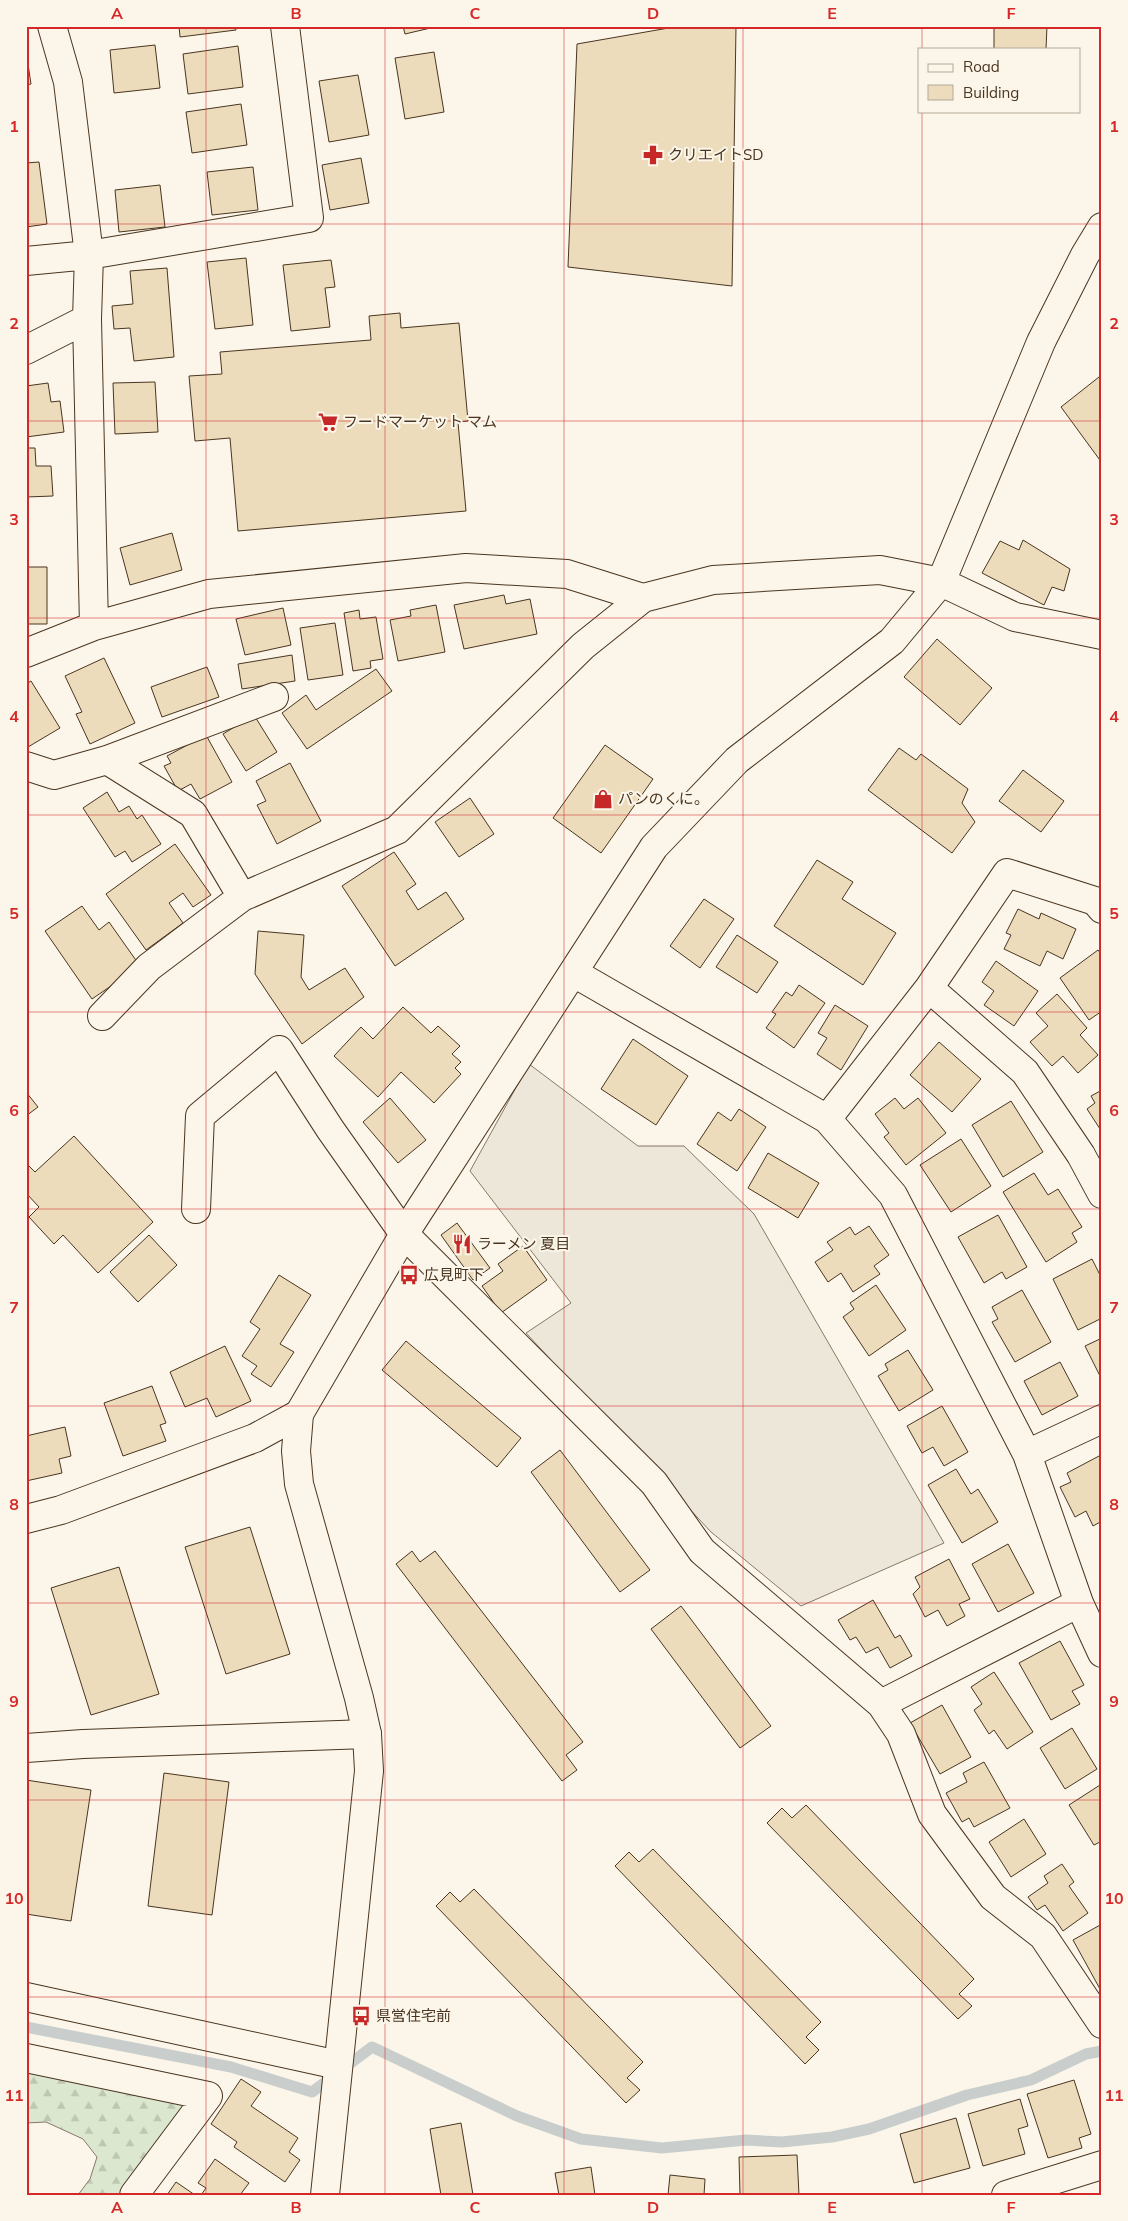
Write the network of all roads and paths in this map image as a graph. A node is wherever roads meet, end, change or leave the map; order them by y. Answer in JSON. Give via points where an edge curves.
{"nodes":[{"id":1,"x":52,"y":26,"type":"edge"},
{"id":2,"x":285,"y":26,"type":"edge"},
{"id":3,"x":1102,"y":227,"type":"edge"},
{"id":4,"x":89,"y":255,"type":"junction"},
{"id":5,"x":26,"y":260,"type":"edge"},
{"id":6,"x":87,"y":319,"type":"junction"},
{"id":7,"x":26,"y":350,"type":"edge"},
{"id":8,"x":940,"y":582,"type":"junction"},
{"id":9,"x":643,"y":598,"type":"junction"},
{"id":10,"x":94,"y":626,"type":"junction"},
{"id":11,"x":1102,"y":634,"type":"edge"},
{"id":12,"x":26,"y":653,"type":"edge"},
{"id":13,"x":274,"y":697,"type":"dead end"},
{"id":14,"x":107,"y":760,"type":"junction"},
{"id":15,"x":26,"y":766,"type":"edge"},
{"id":16,"x":242,"y":896,"type":"junction"},
{"id":17,"x":1102,"y":909,"type":"edge"},
{"id":18,"x":574,"y":973,"type":"junction"},
{"id":19,"x":929,"y":988,"type":"junction"},
{"id":20,"x":102,"y":1016,"type":"dead end"},
{"id":21,"x":827,"y":1120,"type":"junction"},
{"id":22,"x":1102,"y":1194,"type":"edge"},
{"id":23,"x":196,"y":1209,"type":"dead end"},
{"id":24,"x":404,"y":1234,"type":"junction"},
{"id":25,"x":298,"y":1414,"type":"junction"},
{"id":26,"x":1102,"y":1419,"type":"edge"},
{"id":27,"x":1027,"y":1454,"type":"junction"},
{"id":28,"x":26,"y":1519,"type":"edge"},
{"id":29,"x":1079,"y":1603,"type":"junction"},
{"id":30,"x":1102,"y":1653,"type":"edge"},
{"id":31,"x":881,"y":1704,"type":"junction"},
{"id":32,"x":367,"y":1734,"type":"junction"},
{"id":33,"x":26,"y":1748,"type":"edge"},
{"id":34,"x":26,"y":1997,"type":"edge"},
{"id":35,"x":1102,"y":2023,"type":"edge"},
{"id":36,"x":26,"y":2058,"type":"edge"},
{"id":37,"x":338,"y":2065,"type":"junction"},
{"id":38,"x":1102,"y":2165,"type":"edge"},
{"id":39,"x":134,"y":2195,"type":"edge"},
{"id":40,"x":325,"y":2195,"type":"edge"},
{"id":41,"x":1006,"y":2195,"type":"edge"}],
"edges":[{"from":1,"to":4,"type":"street","via":[[68,82]]},
{"from":2,"to":4,"type":"street","via":[[309,218]]},
{"from":3,"to":8,"type":"street","via":[[1084,255],[1041,342]]},
{"from":4,"to":5,"type":"street"},
{"from":4,"to":6,"type":"street"},
{"from":6,"to":7,"type":"street"},
{"from":6,"to":10,"type":"street"},
{"from":8,"to":9,"type":"street","via":[[880,570],[713,580]]},
{"from":8,"to":11,"type":"street","via":[[1015,617]]},
{"from":8,"to":18,"type":"street","via":[[892,641],[737,760],[654,847]]},
{"from":9,"to":10,"type":"street","via":[[567,574],[466,568],[209,594]]},
{"from":9,"to":16,"type":"street","via":[[583,646],[397,830]]},
{"from":10,"to":12,"type":"street"},
{"from":13,"to":14,"type":"street"},
{"from":14,"to":15,"type":"street","via":[[54,775]]},
{"from":14,"to":16,"type":"street","via":[[193,814]]},
{"from":16,"to":20,"type":"street","via":[[149,967]]},
{"from":17,"to":19,"type":"street","via":[[1095,901],[1007,873]]},
{"from":18,"to":21,"type":"street"},
{"from":18,"to":24,"type":"street"},
{"from":19,"to":21,"type":"street"},
{"from":19,"to":22,"type":"street","via":[[1025,1072],[1081,1155]]},
{"from":21,"to":27,"type":"street","via":[[893,1195]]},
{"from":23,"to":24,"type":"street","via":[[200,1116],[279,1050]]},
{"from":24,"to":25,"type":"street"},
{"from":24,"to":31,"type":"street","via":[[654,1483],[702,1551]]},
{"from":25,"to":28,"type":"street","via":[[256,1438],[61,1510]]},
{"from":25,"to":32,"type":"street","via":[[296,1451],[299,1484]]},
{"from":26,"to":27,"type":"street"},
{"from":27,"to":29,"type":"street"},
{"from":29,"to":30,"type":"street"},
{"from":29,"to":31,"type":"street"},
{"from":31,"to":35,"type":"street","via":[[901,1734],[932,1814],[993,1897],[1043,1936]]},
{"from":32,"to":33,"type":"street"},
{"from":32,"to":37,"type":"street","via":[[369,1771]]},
{"from":34,"to":37,"type":"street"},
{"from":36,"to":39,"type":"street","via":[[208,2096]]},
{"from":37,"to":40,"type":"street"},
{"from":38,"to":41,"type":"street"}]}
